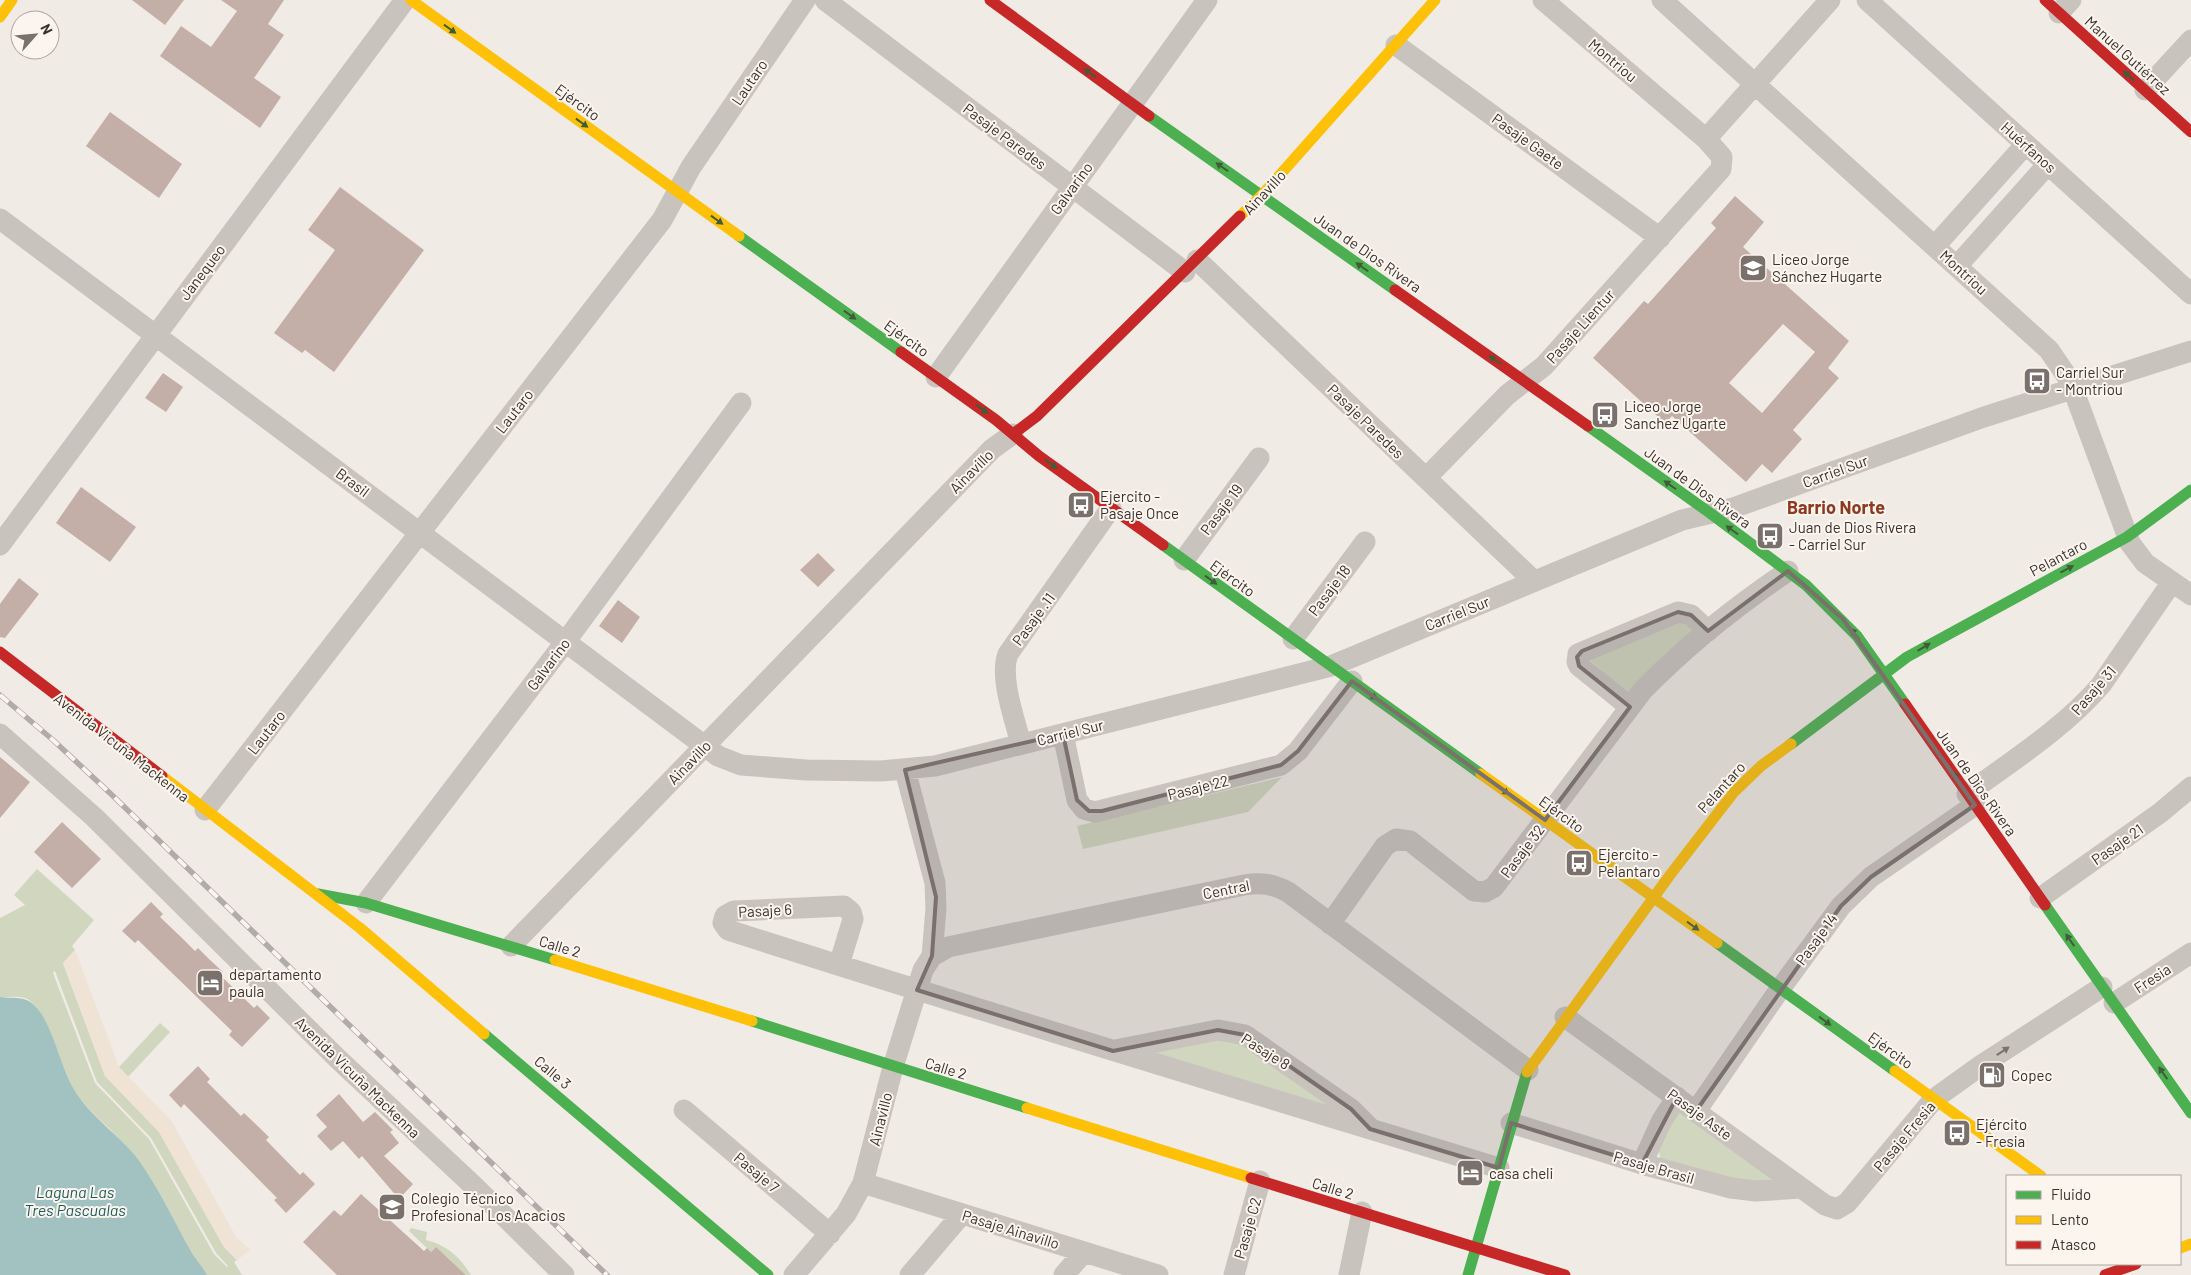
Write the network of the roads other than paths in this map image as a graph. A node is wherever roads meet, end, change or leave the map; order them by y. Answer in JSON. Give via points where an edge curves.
{"nodes":[{"id":1,"x":12,"y":0,"type":"edge"},
{"id":2,"x":405,"y":0,"type":"edge"},
{"id":3,"x":411,"y":0,"type":"edge"},
{"id":4,"x":805,"y":0,"type":"edge"},
{"id":5,"x":825,"y":0,"type":"edge"},
{"id":6,"x":990,"y":0,"type":"edge"},
{"id":7,"x":1206,"y":0,"type":"edge"},
{"id":8,"x":1435,"y":0,"type":"edge"},
{"id":9,"x":1543,"y":0,"type":"edge"},
{"id":10,"x":1662,"y":0,"type":"edge"},
{"id":11,"x":1812,"y":0,"type":"edge"},
{"id":12,"x":1830,"y":0,"type":"edge"},
{"id":13,"x":1867,"y":0,"type":"edge"},
{"id":14,"x":2058,"y":4,"type":"edge"},
{"id":15,"x":0,"y":17,"type":"edge"},
{"id":16,"x":2191,"y":40,"type":"edge"},
{"id":17,"x":1396,"y":44,"type":"junction"},
{"id":18,"x":1750,"y":79,"type":"junction"},
{"id":19,"x":2145,"y":90,"type":"junction"},
{"id":20,"x":1132,"y":104,"type":"junction"},
{"id":21,"x":2191,"y":132,"type":"edge"},
{"id":22,"x":1700,"y":134,"type":"junction"},
{"id":23,"x":2026,"y":144,"type":"junction"},
{"id":24,"x":1722,"y":162,"type":"joint"},
{"id":25,"x":2048,"y":164,"type":"junction"},
{"id":26,"x":1072,"y":187,"type":"junction"},
{"id":27,"x":678,"y":192,"type":"junction"},
{"id":28,"x":1262,"y":195,"type":"junction"},
{"id":29,"x":0,"y":219,"type":"edge"},
{"id":30,"x":1660,"y":238,"type":"junction"},
{"id":31,"x":1935,"y":246,"type":"junction"},
{"id":32,"x":1191,"y":266,"type":"junction"},
{"id":33,"x":1957,"y":266,"type":"junction"},
{"id":34,"x":2191,"y":294,"type":"edge"},
{"id":35,"x":156,"y":335,"type":"junction"},
{"id":36,"x":2191,"y":351,"type":"edge"},
{"id":37,"x":936,"y":376,"type":"junction"},
{"id":38,"x":1524,"y":381,"type":"junction"},
{"id":39,"x":2073,"y":389,"type":"junction"},
{"id":40,"x":741,"y":402,"type":"dead end"},
{"id":41,"x":1013,"y":434,"type":"junction"},
{"id":42,"x":1259,"y":458,"type":"dead end"},
{"id":43,"x":1426,"y":478,"type":"junction"},
{"id":44,"x":2191,"y":490,"type":"edge"},
{"id":45,"x":1111,"y":508,"type":"junction"},
{"id":46,"x":1710,"y":514,"type":"junction"},
{"id":47,"x":420,"y":533,"type":"junction"},
{"id":48,"x":2127,"y":537,"type":"junction"},
{"id":49,"x":1365,"y":542,"type":"dead end"},
{"id":50,"x":0,"y":545,"type":"edge"},
{"id":51,"x":1184,"y":560,"type":"junction"},
{"id":52,"x":1788,"y":571,"type":"junction"},
{"id":53,"x":1534,"y":581,"type":"junction"},
{"id":54,"x":2172,"y":582,"type":"junction"},
{"id":55,"x":2191,"y":595,"type":"edge"},
{"id":56,"x":1708,"y":631,"type":"junction"},
{"id":57,"x":1293,"y":639,"type":"junction"},
{"id":58,"x":566,"y":641,"type":"junction"},
{"id":59,"x":0,"y":652,"type":"edge"},
{"id":60,"x":1330,"y":666,"type":"junction"},
{"id":61,"x":1883,"y":674,"type":"junction"},
{"id":62,"x":1352,"y":681,"type":"junction"},
{"id":63,"x":1630,"y":707,"type":"junction"},
{"id":64,"x":0,"y":734,"type":"edge"},
{"id":65,"x":1063,"y":734,"type":"junction"},
{"id":66,"x":1021,"y":744,"type":"junction"},
{"id":67,"x":705,"y":745,"type":"junction"},
{"id":68,"x":905,"y":770,"type":"junction"},
{"id":69,"x":2191,"y":787,"type":"edge"},
{"id":70,"x":1971,"y":799,"type":"junction"},
{"id":71,"x":205,"y":810,"type":"junction"},
{"id":72,"x":1545,"y":820,"type":"junction"},
{"id":73,"x":318,"y":894,"type":"junction"},
{"id":74,"x":1653,"y":898,"type":"junction"},
{"id":75,"x":2040,"y":898,"type":"junction"},
{"id":76,"x":363,"y":916,"type":"junction"},
{"id":77,"x":1330,"y":924,"type":"junction"},
{"id":78,"x":510,"y":946,"type":"junction"},
{"id":79,"x":2191,"y":953,"type":"edge"},
{"id":80,"x":932,"y":956,"type":"junction"},
{"id":81,"x":839,"y":965,"type":"junction"},
{"id":82,"x":1780,"y":989,"type":"junction"},
{"id":83,"x":917,"y":990,"type":"junction"},
{"id":84,"x":2108,"y":995,"type":"junction"},
{"id":85,"x":1565,"y":1017,"type":"junction"},
{"id":86,"x":1112,"y":1051,"type":"junction"},
{"id":87,"x":893,"y":1067,"type":"junction"},
{"id":88,"x":1528,"y":1070,"type":"junction"},
{"id":89,"x":1677,"y":1097,"type":"junction"},
{"id":90,"x":1934,"y":1099,"type":"junction"},
{"id":91,"x":684,"y":1110,"type":"dead end"},
{"id":92,"x":1696,"y":1111,"type":"junction"},
{"id":93,"x":2191,"y":1113,"type":"edge"},
{"id":94,"x":1511,"y":1123,"type":"junction"},
{"id":95,"x":1370,"y":1129,"type":"junction"},
{"id":96,"x":1642,"y":1164,"type":"junction"},
{"id":97,"x":1498,"y":1168,"type":"junction"},
{"id":98,"x":2040,"y":1175,"type":"edge"},
{"id":99,"x":1260,"y":1181,"type":"junction"},
{"id":100,"x":864,"y":1183,"type":"junction"},
{"id":101,"x":1801,"y":1188,"type":"junction"},
{"id":102,"x":1837,"y":1209,"type":"joint"},
{"id":103,"x":1362,"y":1212,"type":"junction"},
{"id":104,"x":962,"y":1214,"type":"junction"},
{"id":105,"x":830,"y":1234,"type":"junction"},
{"id":106,"x":1476,"y":1248,"type":"junction"},
{"id":107,"x":1084,"y":1252,"type":"junction"},
{"id":108,"x":2133,"y":1265,"type":"edge"},
{"id":109,"x":564,"y":1275,"type":"edge"},
{"id":110,"x":768,"y":1275,"type":"edge"},
{"id":111,"x":794,"y":1275,"type":"edge"},
{"id":112,"x":910,"y":1275,"type":"edge"},
{"id":113,"x":1064,"y":1275,"type":"edge"},
{"id":114,"x":1158,"y":1275,"type":"edge"},
{"id":115,"x":1234,"y":1275,"type":"edge"},
{"id":116,"x":1349,"y":1275,"type":"edge"},
{"id":117,"x":1468,"y":1275,"type":"edge"},
{"id":118,"x":1565,"y":1275,"type":"edge"},
{"id":119,"x":2105,"y":1275,"type":"edge"}],
"edges":[{"from":1,"to":15,"type":"street"},
{"from":2,"to":35,"type":"street","name":"Janequeo"},
{"from":3,"to":27,"type":"street","name":"Ejército","one_way":true},
{"from":4,"to":27,"type":"street","name":"Lautaro","via":[[691,167]]},
{"from":5,"to":26,"type":"street","name":"Pasaje Paredes"},
{"from":20,"to":6,"type":"street","name":"Juan de Dios Rivera","one_way":true},
{"from":7,"to":20,"type":"street","name":"Galvarino"},
{"from":8,"to":17,"type":"street","name":"Ainavillo"},
{"from":9,"to":22,"type":"street","name":"Montriou"},
{"from":10,"to":18,"type":"street","name":"Montriou"},
{"from":11,"to":18,"type":"street"},
{"from":12,"to":18,"type":"street"},
{"from":13,"to":23,"type":"street","name":"Huérfanos"},
{"from":19,"to":14,"type":"street","name":"Manuel Gutiérrez","one_way":true},
{"from":16,"to":19,"type":"street"},
{"from":17,"to":28,"type":"street","name":"Ainavillo"},
{"from":17,"to":30,"type":"street","name":"Pasaje Gaete"},
{"from":18,"to":22,"type":"street"},
{"from":18,"to":31,"type":"street","name":"Montriou"},
{"from":19,"to":21,"type":"street","name":"Manuel Gutiérrez"},
{"from":20,"to":26,"type":"street","name":"Galvarino"},
{"from":28,"to":20,"type":"street","name":"Juan de Dios Rivera","one_way":true},
{"from":22,"to":24,"type":"street","name":"Montriou","via":[[1719,153]]},
{"from":23,"to":25,"type":"street","name":"Huérfanos"},
{"from":23,"to":31,"type":"street"},
{"from":24,"to":30,"type":"street","name":"Pasaje Lientur","via":[[1717,175]]},
{"from":25,"to":33,"type":"street"},
{"from":25,"to":34,"type":"street","name":"Huérfanos"},
{"from":26,"to":32,"type":"street","name":"Pasaje Paredes"},
{"from":26,"to":37,"type":"street","name":"Galvarino"},
{"from":27,"to":37,"type":"street","name":"Ejército","one_way":true},
{"from":27,"to":47,"type":"street","name":"Lautaro","via":[[662,220]]},
{"from":28,"to":32,"type":"street","name":"Ainavillo"},
{"from":38,"to":28,"type":"street","name":"Juan de Dios Rivera","one_way":true},
{"from":29,"to":35,"type":"street","name":"Brasil"},
{"from":30,"to":38,"type":"street","name":"Pasaje Lientur","via":[[1544,366]]},
{"from":31,"to":33,"type":"street","name":"Montriou"},
{"from":32,"to":41,"type":"street","name":"Ainavillo","via":[[1036,416]]},
{"from":32,"to":43,"type":"street","name":"Pasaje Paredes"},
{"from":33,"to":39,"type":"street","name":"Montriou","via":[[2039,340],[2058,362]]},
{"from":35,"to":47,"type":"street","name":"Brasil"},
{"from":35,"to":50,"type":"street","name":"Janequeo"},
{"from":36,"to":39,"type":"street","name":"Carriel Sur"},
{"from":37,"to":41,"type":"street","name":"Ejército","one_way":true},
{"from":38,"to":43,"type":"street","name":"Pasaje Lientur"},
{"from":46,"to":38,"type":"street","name":"Juan de Dios Rivera","one_way":true},
{"from":39,"to":46,"type":"street","name":"Carriel Sur","via":[[1984,417]]},
{"from":39,"to":48,"type":"street","name":"Montriou"},
{"from":40,"to":58,"type":"street","name":"Galvarino"},
{"from":41,"to":45,"type":"street","name":"Ejército","one_way":true},
{"from":41,"to":67,"type":"street","name":"Ainavillo","via":[[992,449]]},
{"from":42,"to":51,"type":"street","name":"Pasaje 19"},
{"from":43,"to":53,"type":"street","name":"Pasaje Paredes"},
{"from":44,"to":48,"type":"street","name":"Pelantaro"},
{"from":45,"to":51,"type":"street","name":"Ejército"},
{"from":45,"to":66,"type":"street","name":"Pasaje .11","via":[[1005,660]]},
{"from":52,"to":46,"type":"street","name":"Juan de Dios Rivera","one_way":true},
{"from":46,"to":53,"type":"street","name":"Carriel Sur","via":[[1682,520]]},
{"from":47,"to":58,"type":"street","name":"Brasil"},
{"from":47,"to":71,"type":"street","name":"Lautaro"},
{"from":48,"to":54,"type":"street","name":"Montriou","via":[[2146,562]]},
{"from":61,"to":48,"type":"street","name":"Pelantaro","one_way":true,"via":[[1928,645]]},
{"from":49,"to":57,"type":"street","name":"Pasaje 18"},
{"from":51,"to":57,"type":"street","name":"Ejército","one_way":true},
{"from":52,"to":56,"type":"street","name":"Pasaje 32"},
{"from":61,"to":52,"type":"street","name":"Juan de Dios Rivera","one_way":true,"via":[[1843,619]]},
{"from":53,"to":60,"type":"street","name":"Carriel Sur"},
{"from":54,"to":55,"type":"street","name":"Montriou"},
{"from":54,"to":70,"type":"street","name":"Pasaje 31","via":[[2089,699]]},
{"from":56,"to":63,"type":"street","name":"Pasaje 32","via":[[1642,690]]},
{"from":56,"to":63,"type":"street","via":[[1691,615],[1678,612],[1578,654],[1580,666]]},
{"from":57,"to":60,"type":"street","name":"Ejército"},
{"from":58,"to":67,"type":"street","name":"Brasil"},
{"from":58,"to":76,"type":"street","name":"Galvarino"},
{"from":59,"to":71,"type":"street","name":"Avenida Vicuña Mackenna"},
{"from":60,"to":62,"type":"street","name":"Ejército"},
{"from":60,"to":65,"type":"street","name":"Carriel Sur"},
{"from":70,"to":61,"type":"street","name":"Juan de Dios Rivera","one_way":true},
{"from":61,"to":74,"type":"street","name":"Pelantaro","via":[[1746,780],[1722,806]]},
{"from":62,"to":65,"type":"street","name":"Pasaje 22","via":[[1298,751],[1281,765],[1095,812],[1084,809],[1077,800]]},
{"from":62,"to":72,"type":"street","name":"Ejército","one_way":true},
{"from":63,"to":72,"type":"street","name":"Pasaje 32"},
{"from":64,"to":109,"type":"street","name":"Avenida Vicuña Mackenna","via":[[81,804],[338,1059]]},
{"from":65,"to":66,"type":"street","name":"Carriel Sur"},
{"from":66,"to":68,"type":"street","name":"Carriel Sur","via":[[935,766]]},
{"from":67,"to":68,"type":"street","name":"Carriel Sur","via":[[726,760],[741,765],[806,770]]},
{"from":67,"to":78,"type":"street","name":"Ainavillo"},
{"from":68,"to":80,"type":"street","name":"Ainavillo","via":[[935,883]]},
{"from":69,"to":75,"type":"street","name":"Pasaje 21","via":[[2160,813]]},
{"from":70,"to":75,"type":"street","name":"Juan de Dios Rivera"},
{"from":70,"to":82,"type":"street","name":"Pasaje 14","via":[[1853,893]]},
{"from":71,"to":73,"type":"street","name":"Avenida Vicuña Mackenna"},
{"from":72,"to":74,"type":"street","name":"Ejército"},
{"from":72,"to":77,"type":"street","name":"Pasaje 32","via":[[1497,884],[1485,892],[1470,888],[1405,839],[1390,841]]},
{"from":73,"to":76,"type":"street","name":"Calle 2"},
{"from":73,"to":76,"type":"street","name":"Calle 3"},
{"from":74,"to":82,"type":"street","name":"Ejército","one_way":true},
{"from":74,"to":85,"type":"street","name":"Pelantaro"},
{"from":84,"to":75,"type":"street","name":"Juan de Dios Rivera","one_way":true},
{"from":76,"to":78,"type":"street","name":"Calle 2"},
{"from":76,"to":110,"type":"street","name":"Calle 3"},
{"from":77,"to":80,"type":"street","name":"Central","via":[[1279,887],[1252,883],[948,947]]},
{"from":77,"to":88,"type":"street","name":"Central"},
{"from":78,"to":87,"type":"street","name":"Calle 2","via":[[718,1009]]},
{"from":79,"to":84,"type":"street","name":"Fresia"},
{"from":80,"to":83,"type":"street","name":"Ainavillo","via":[[923,970]]},
{"from":81,"to":81,"type":"street","name":"Pasaje 6","via":[[853,919],[844,906],[734,911],[723,920],[728,930]]},
{"from":81,"to":83,"type":"street","name":"Pasaje 6"},
{"from":82,"to":90,"type":"street","name":"Ejército","one_way":true},
{"from":82,"to":92,"type":"street","name":"Pasaje 14"},
{"from":83,"to":86,"type":"street","name":"Pasaje 8"},
{"from":83,"to":87,"type":"street","name":"Ainavillo"},
{"from":90,"to":84,"type":"street","name":"Pasaje Fresia","one_way":true,"via":[[1980,1066]]},
{"from":93,"to":84,"type":"street","name":"Juan de Dios Rivera","one_way":true},
{"from":85,"to":88,"type":"street","name":"Pelantaro"},
{"from":85,"to":89,"type":"street","name":"Pasaje Aste"},
{"from":86,"to":95,"type":"street","name":"Pasaje 8"},
{"from":86,"to":95,"type":"street","name":"Pasaje 8","via":[[1218,1030],[1245,1035],[1351,1110]]},
{"from":87,"to":99,"type":"street","name":"Calle 2"},
{"from":87,"to":100,"type":"street","name":"Ainavillo"},
{"from":88,"to":94,"type":"street","name":"Pelantaro"},
{"from":89,"to":92,"type":"street","name":"Pasaje Aste"},
{"from":89,"to":96,"type":"street","via":[[1661,1122]]},
{"from":90,"to":98,"type":"street","name":"Ejército"},
{"from":90,"to":102,"type":"street","name":"Pasaje Fresia","via":[[1845,1206]]},
{"from":91,"to":105,"type":"street","name":"Pasaje 7"},
{"from":92,"to":101,"type":"street","name":"Pasaje Aste"},
{"from":94,"to":96,"type":"street","name":"Pasaje Brasil"},
{"from":94,"to":97,"type":"street","name":"Pelantaro"},
{"from":95,"to":97,"type":"street","name":"Pasaje 8"},
{"from":96,"to":101,"type":"street","name":"Pasaje Brasil","via":[[1738,1189]]},
{"from":97,"to":106,"type":"street","name":"Pelantaro"},
{"from":99,"to":103,"type":"street","name":"Calle 2"},
{"from":99,"to":115,"type":"street","name":"Pasaje C2"},
{"from":100,"to":104,"type":"street","name":"Pasaje Ainavillo"},
{"from":100,"to":105,"type":"street","name":"Ainavillo"},
{"from":101,"to":102,"type":"street","name":"Pasaje Aste"},
{"from":103,"to":106,"type":"street","name":"Calle 2"},
{"from":103,"to":116,"type":"street"},
{"from":104,"to":107,"type":"street","name":"Pasaje Ainavillo"},
{"from":104,"to":112,"type":"street"},
{"from":105,"to":111,"type":"street","name":"Ainavillo"},
{"from":106,"to":117,"type":"street","name":"Pelantaro"},
{"from":106,"to":118,"type":"street","name":"Calle 2"},
{"from":107,"to":113,"type":"street"},
{"from":107,"to":114,"type":"street","name":"Pasaje Ainavillo"},
{"from":108,"to":119,"type":"street"}]}
